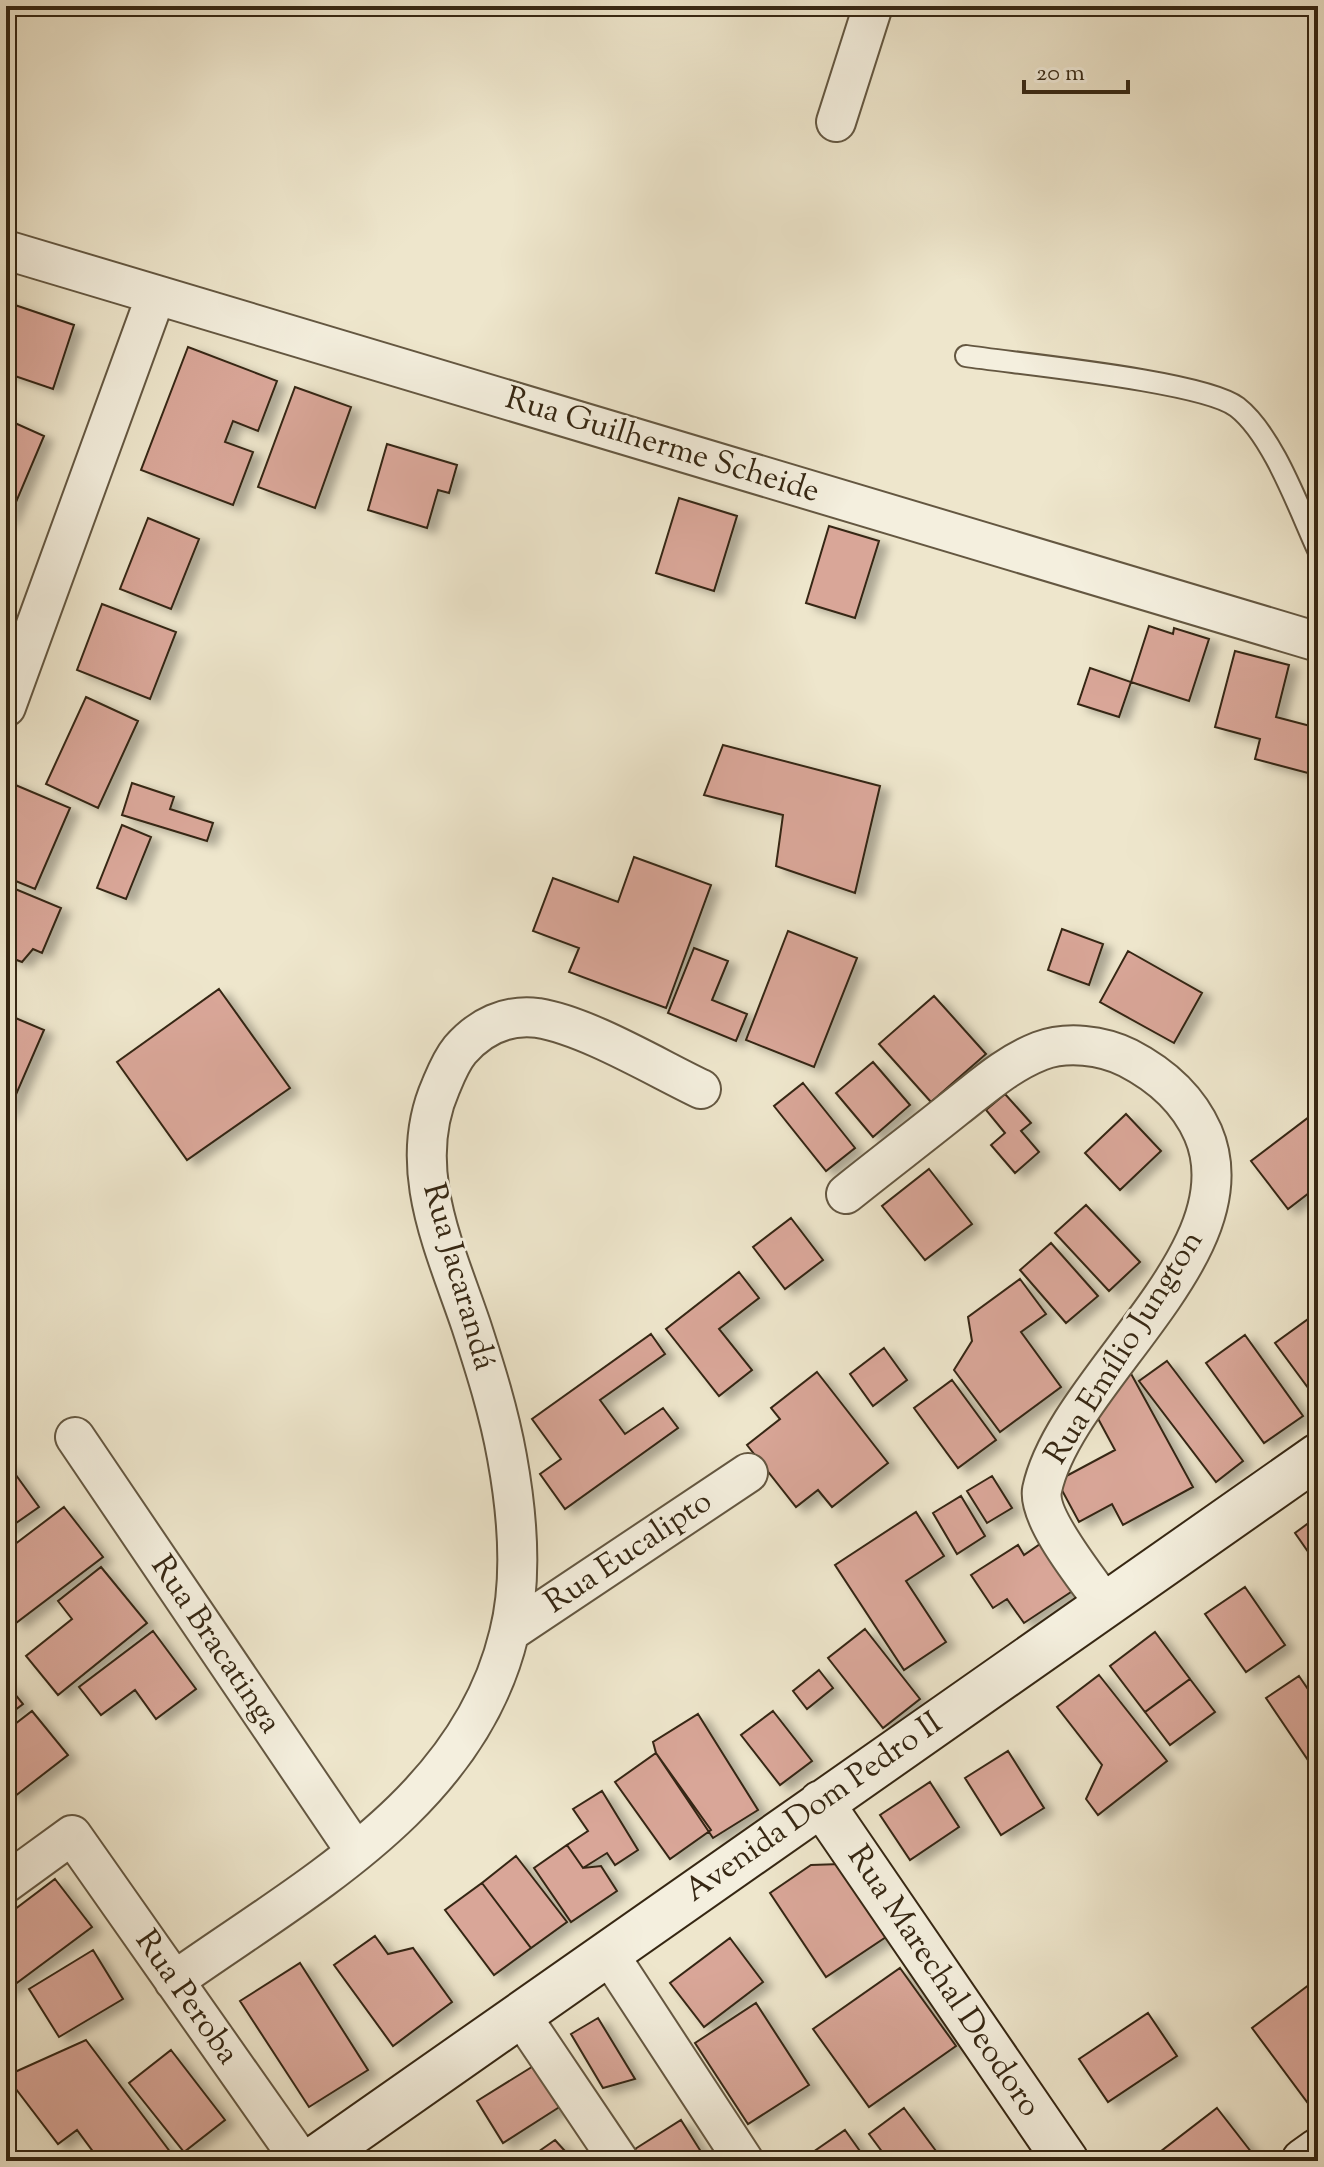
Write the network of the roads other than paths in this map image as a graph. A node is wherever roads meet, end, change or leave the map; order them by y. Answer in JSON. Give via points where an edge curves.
{"nodes":[{"id":1,"x":873,"y":6,"type":"edge"},
{"id":2,"x":836,"y":122,"type":"dead end"},
{"id":3,"x":6,"y":250,"type":"edge"},
{"id":4,"x":156,"y":295,"type":"junction"},
{"id":5,"x":966,"y":356,"type":"dead end"},
{"id":6,"x":1318,"y":550,"type":"edge"},
{"id":7,"x":1318,"y":642,"type":"edge"},
{"id":8,"x":6,"y":707,"type":"edge"},
{"id":9,"x":701,"y":1089,"type":"dead end"},
{"id":10,"x":846,"y":1194,"type":"dead end"},
{"id":11,"x":75,"y":1437,"type":"dead end"},
{"id":12,"x":1317,"y":1458,"type":"edge"},
{"id":13,"x":748,"y":1473,"type":"dead end"},
{"id":14,"x":1105,"y":1604,"type":"junction"},
{"id":15,"x":510,"y":1632,"type":"junction"},
{"id":16,"x":821,"y":1803,"type":"junction"},
{"id":17,"x":356,"y":1852,"type":"junction"},
{"id":18,"x":6,"y":1883,"type":"edge"},
{"id":19,"x":608,"y":1953,"type":"junction"},
{"id":20,"x":174,"y":1981,"type":"junction"},
{"id":21,"x":520,"y":2014,"type":"junction"},
{"id":22,"x":1318,"y":2151,"type":"edge"},
{"id":23,"x":301,"y":2161,"type":"edge"},
{"id":24,"x":312,"y":2161,"type":"edge"},
{"id":25,"x":619,"y":2161,"type":"edge"},
{"id":26,"x":744,"y":2161,"type":"edge"},
{"id":27,"x":1066,"y":2161,"type":"edge"},
{"id":28,"x":1304,"y":2161,"type":"edge"}],
"edges":[{"from":1,"to":2,"type":"street"},
{"from":3,"to":4,"type":"street","name":"Rua Guilherme Scheide"},
{"from":4,"to":7,"type":"street","name":"Rua Guilherme Scheide"},
{"from":4,"to":8,"type":"street"},
{"from":5,"to":6,"type":"lane","via":[[1198,391],[1236,406],[1266,446]]},
{"from":9,"to":15,"type":"street","name":"Rua Jacarandá","via":[[566,1025],[505,1018],[475,1033],[453,1058],[434,1101],[425,1146],[427,1184],[507,1458],[516,1527]]},
{"from":10,"to":14,"type":"street","name":"Rua Emílio Jungton","via":[[1007,1067],[1043,1050],[1076,1045],[1128,1059],[1175,1091],[1195,1114],[1213,1178],[1206,1215],[1170,1284],[1069,1430],[1041,1494],[1047,1517]]},
{"from":11,"to":17,"type":"street","name":"Rua Bracatinga"},
{"from":12,"to":14,"type":"main road","name":"Avenida Dom Pedro II"},
{"from":13,"to":15,"type":"street","name":"Rua Eucalipto"},
{"from":14,"to":16,"type":"main road","name":"Avenida Dom Pedro II"},
{"from":15,"to":17,"type":"street","name":"Rua Jacarandá","via":[[494,1681],[445,1768]]},
{"from":16,"to":19,"type":"main road","name":"Avenida Dom Pedro II"},
{"from":16,"to":27,"type":"main road","name":"Rua Marechal Deodoro"},
{"from":17,"to":20,"type":"street","name":"Rua Jacarandá"},
{"from":18,"to":20,"type":"street","name":"Rua Peroba","via":[[72,1835]]},
{"from":19,"to":21,"type":"main road","name":"Avenida Dom Pedro II"},
{"from":19,"to":26,"type":"street"},
{"from":20,"to":23,"type":"street","name":"Rua Peroba"},
{"from":21,"to":24,"type":"main road","name":"Avenida Dom Pedro II"},
{"from":21,"to":25,"type":"street"},
{"from":22,"to":28,"type":"main road"}]}
